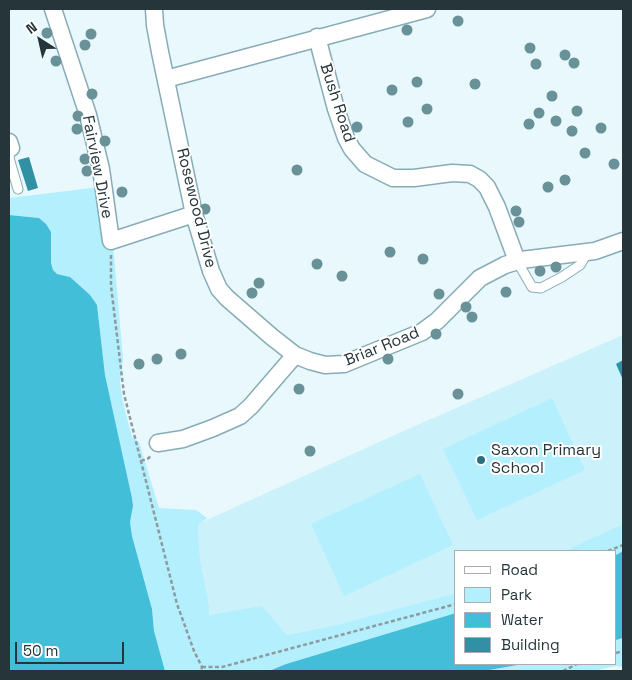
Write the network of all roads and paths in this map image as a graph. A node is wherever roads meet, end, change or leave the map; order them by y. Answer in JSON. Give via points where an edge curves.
{"nodes":[{"id":1,"x":53,"y":9,"type":"edge"},
{"id":2,"x":154,"y":9,"type":"edge"},
{"id":3,"x":427,"y":9,"type":"edge"},
{"id":4,"x":318,"y":37,"type":"junction"},
{"id":5,"x":166,"y":79,"type":"junction"},
{"id":6,"x":10,"y":145,"type":"edge"},
{"id":7,"x":18,"y":189,"type":"dead end"},
{"id":8,"x":194,"y":214,"type":"junction"},
{"id":9,"x":111,"y":241,"type":"junction"},
{"id":10,"x":623,"y":241,"type":"edge"},
{"id":11,"x":587,"y":253,"type":"junction"},
{"id":12,"x":517,"y":261,"type":"junction"},
{"id":13,"x":295,"y":355,"type":"junction"},
{"id":14,"x":158,"y":443,"type":"dead end"},
{"id":15,"x":623,"y":545,"type":"edge"},
{"id":16,"x":610,"y":550,"type":"edge"},
{"id":17,"x":454,"y":605,"type":"edge"},
{"id":18,"x":575,"y":665,"type":"edge"},
{"id":19,"x":202,"y":667,"type":"junction"},
{"id":20,"x":201,"y":671,"type":"edge"},
{"id":21,"x":563,"y":671,"type":"edge"}],
"edges":[{"from":1,"to":9,"type":"street","name":"Fairview Drive","via":[[88,115],[101,169]]},
{"from":2,"to":5,"type":"street","name":"Rosewood Drive"},
{"from":3,"to":4,"type":"street"},
{"from":4,"to":5,"type":"street"},
{"from":4,"to":12,"type":"street","name":"Bush Road","via":[[346,138],[365,164],[393,178],[470,174],[479,179],[497,207]]},
{"from":5,"to":8,"type":"street","name":"Rosewood Drive"},
{"from":6,"to":7,"type":"lane","via":[[9,158]]},
{"from":8,"to":9,"type":"street","name":"Fairview Drive"},
{"from":8,"to":13,"type":"street","name":"Rosewood Drive","via":[[219,289]]},
{"from":9,"to":19,"type":"path","via":[[111,286],[124,394],[177,604]]},
{"from":10,"to":11,"type":"street","name":"Briar Road"},
{"from":11,"to":12,"type":"street","name":"Briar Road"},
{"from":11,"to":12,"type":"lane","via":[[580,265],[541,288],[532,286]]},
{"from":12,"to":13,"type":"street","name":"Briar Road","via":[[480,278],[437,321],[400,342],[344,364],[325,365]]},
{"from":13,"to":14,"type":"street","via":[[240,416],[190,436]]},
{"from":15,"to":16,"type":"path"},
{"from":17,"to":19,"type":"path","via":[[222,667]]},
{"from":18,"to":21,"type":"path"},
{"from":19,"to":20,"type":"path"}]}
